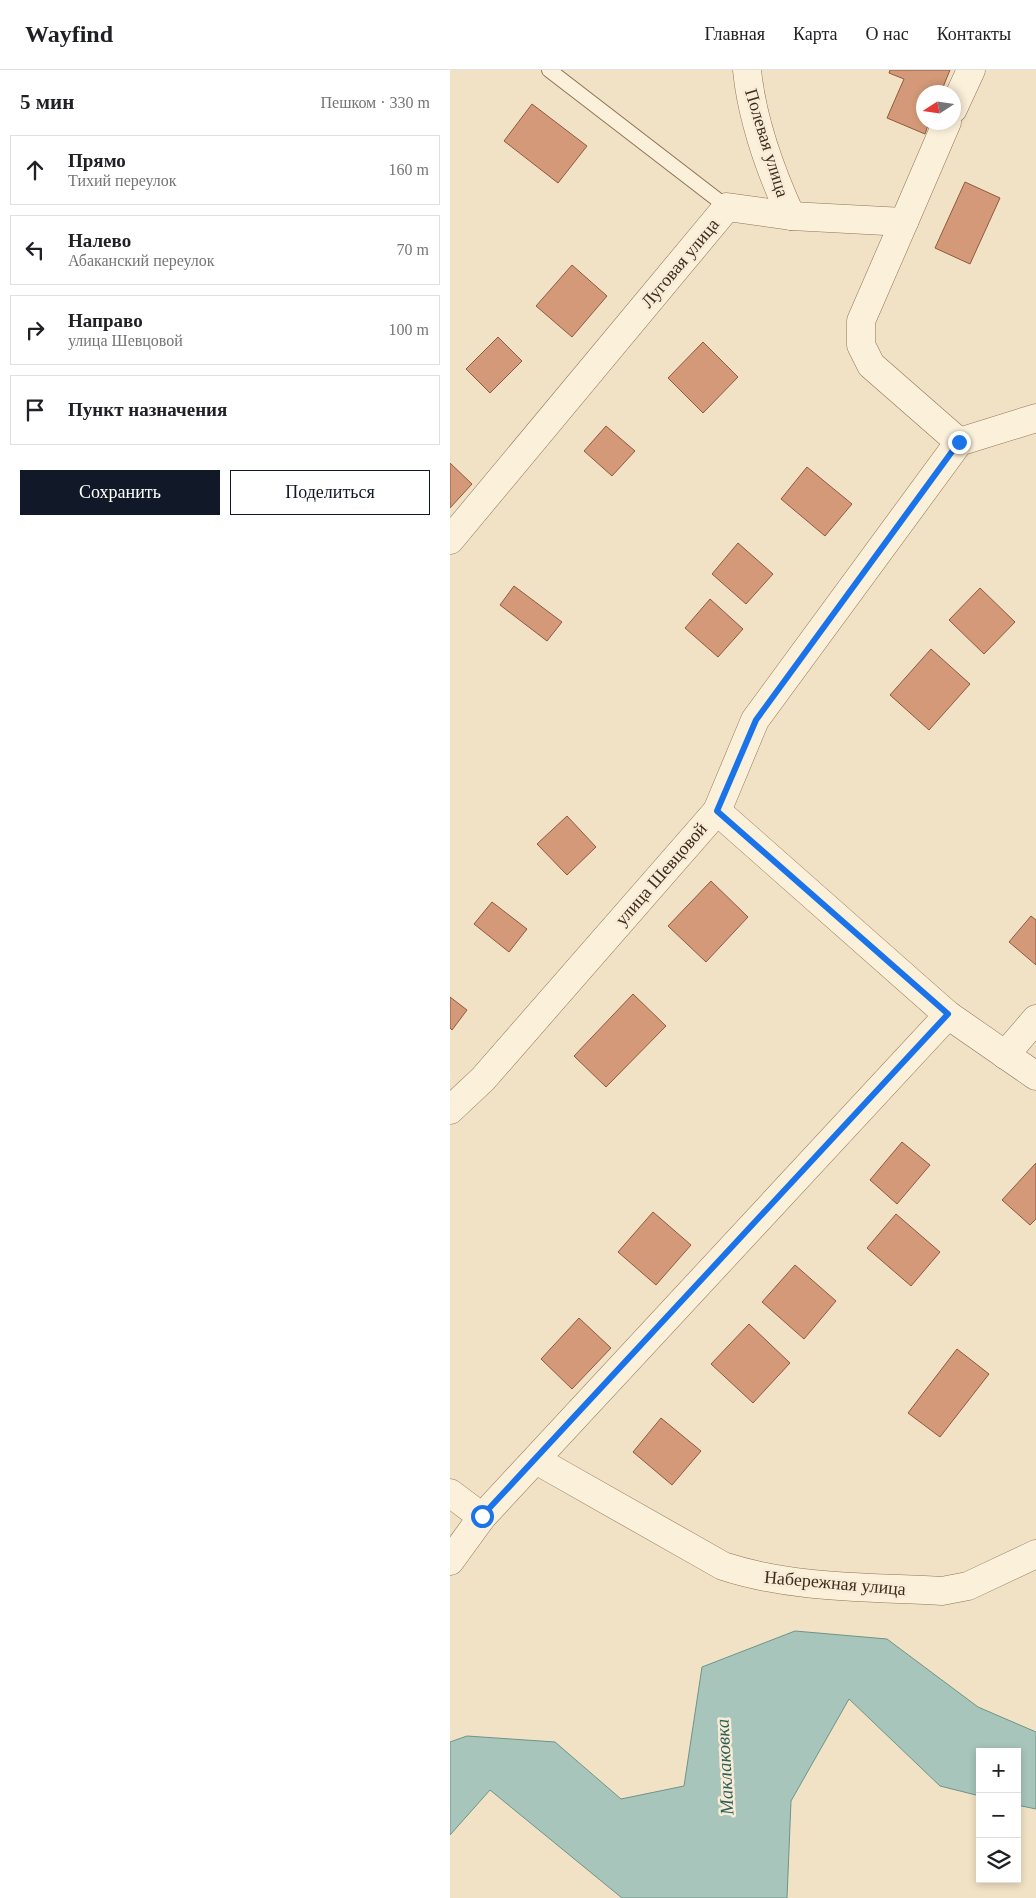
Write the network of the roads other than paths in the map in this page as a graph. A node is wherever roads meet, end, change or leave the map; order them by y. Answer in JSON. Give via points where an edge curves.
{"nodes":[{"id":1,"x":550,"y":70,"type":"edge"},
{"id":2,"x":747,"y":70,"type":"edge"},
{"id":3,"x":971,"y":70,"type":"edge"},
{"id":4,"x":961,"y":93,"type":"edge"},
{"id":5,"x":944,"y":130,"type":"edge"},
{"id":6,"x":727,"y":207,"type":"junction"},
{"id":7,"x":790,"y":216,"type":"junction"},
{"id":8,"x":904,"y":222,"type":"junction"},
{"id":9,"x":1036,"y":418,"type":"edge"},
{"id":10,"x":959,"y":442,"type":"junction"},
{"id":11,"x":450,"y":540,"type":"edge"},
{"id":12,"x":717,"y":811,"type":"junction"},
{"id":13,"x":948,"y":1014,"type":"junction"},
{"id":14,"x":1036,"y":1019,"type":"edge"},
{"id":15,"x":1005,"y":1055,"type":"junction"},
{"id":16,"x":1036,"y":1076,"type":"edge"},
{"id":17,"x":450,"y":1110,"type":"edge"},
{"id":18,"x":536,"y":1460,"type":"junction"},
{"id":19,"x":450,"y":1493,"type":"edge"},
{"id":20,"x":482,"y":1516,"type":"junction"},
{"id":21,"x":1036,"y":1554,"type":"edge"},
{"id":22,"x":450,"y":1562,"type":"edge"}],
"edges":[{"from":1,"to":6,"type":"lane"},
{"from":2,"to":7,"type":"street","name":"Полевая улица","via":[[750,99],[776,184]]},
{"from":3,"to":4,"type":"street"},
{"from":5,"to":8,"type":"street"},
{"from":6,"to":7,"type":"street","name":"Луговая улица"},
{"from":6,"to":11,"type":"street","name":"Луговая улица"},
{"from":7,"to":8,"type":"street","name":"Луговая улица"},
{"from":8,"to":10,"type":"street","via":[[861,321],[861,345],[871,365]]},
{"from":9,"to":10,"type":"street"},
{"from":10,"to":12,"type":"street","name":"улица Шевцовой","via":[[756,720]]},
{"from":12,"to":13,"type":"street"},
{"from":12,"to":17,"type":"street","name":"улица Шевцовой","via":[[483,1079]]},
{"from":13,"to":15,"type":"street"},
{"from":13,"to":18,"type":"street"},
{"from":14,"to":15,"type":"street"},
{"from":15,"to":16,"type":"street"},
{"from":18,"to":20,"type":"street"},
{"from":18,"to":21,"type":"street","name":"Набережная улица","via":[[723,1566],[756,1577],[787,1582],[942,1591],[968,1586]]},
{"from":19,"to":20,"type":"street"},
{"from":20,"to":22,"type":"street"}]}
